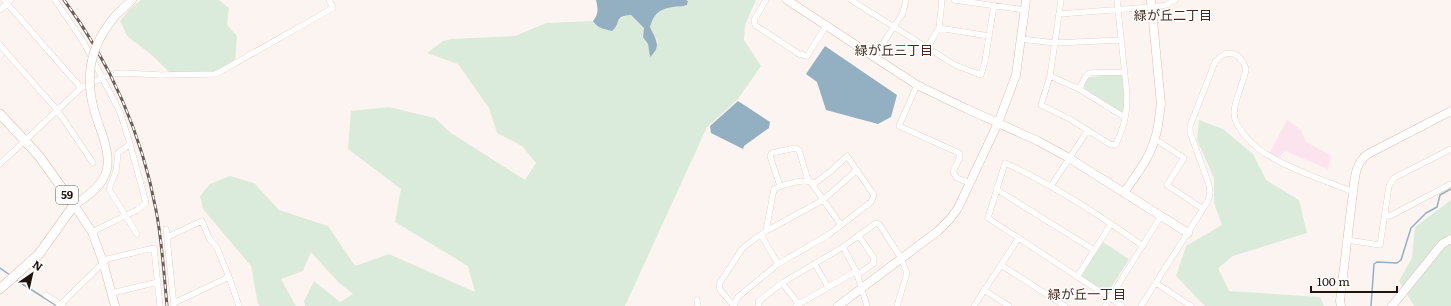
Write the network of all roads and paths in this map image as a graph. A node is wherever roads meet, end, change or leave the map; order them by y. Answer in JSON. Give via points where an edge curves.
{"nodes":[{"id":1,"x":55,"y":0,"type":"edge"},
{"id":2,"x":132,"y":0,"type":"edge"},
{"id":3,"x":329,"y":0,"type":"edge"},
{"id":4,"x":766,"y":0,"type":"edge"},
{"id":5,"x":787,"y":0,"type":"edge"},
{"id":6,"x":851,"y":0,"type":"edge"},
{"id":7,"x":906,"y":0,"type":"edge"},
{"id":8,"x":942,"y":0,"type":"edge"},
{"id":9,"x":954,"y":0,"type":"edge"},
{"id":10,"x":1026,"y":0,"type":"edge"},
{"id":11,"x":1061,"y":0,"type":"edge"},
{"id":12,"x":1117,"y":0,"type":"edge"},
{"id":13,"x":1175,"y":0,"type":"edge"},
{"id":14,"x":7,"y":1,"type":"edge"},
{"id":15,"x":1152,"y":4,"type":"edge"},
{"id":16,"x":994,"y":6,"type":"junction"},
{"id":17,"x":0,"y":10,"type":"edge"},
{"id":18,"x":1025,"y":10,"type":"junction"},
{"id":19,"x":1118,"y":10,"type":"junction"},
{"id":20,"x":1059,"y":14,"type":"junction"},
{"id":21,"x":826,"y":26,"type":"junction"},
{"id":22,"x":894,"y":27,"type":"junction"},
{"id":23,"x":939,"y":28,"type":"junction"},
{"id":24,"x":989,"y":36,"type":"junction"},
{"id":25,"x":1021,"y":39,"type":"junction"},
{"id":26,"x":1121,"y":40,"type":"junction"},
{"id":27,"x":1055,"y":43,"type":"junction"},
{"id":28,"x":0,"y":45,"type":"edge"},
{"id":29,"x":927,"y":48,"type":"junction"},
{"id":30,"x":874,"y":57,"type":"junction"},
{"id":31,"x":1124,"y":72,"type":"junction"},
{"id":32,"x":1050,"y":76,"type":"junction"},
{"id":33,"x":102,"y":78,"type":"junction"},
{"id":34,"x":917,"y":85,"type":"junction"},
{"id":35,"x":81,"y":88,"type":"junction"},
{"id":36,"x":1079,"y":89,"type":"junction"},
{"id":37,"x":58,"y":111,"type":"junction"},
{"id":38,"x":1451,"y":111,"type":"edge"},
{"id":39,"x":0,"y":114,"type":"edge"},
{"id":40,"x":1126,"y":116,"type":"junction"},
{"id":41,"x":998,"y":123,"type":"junction"},
{"id":42,"x":1088,"y":130,"type":"junction"},
{"id":43,"x":1155,"y":139,"type":"junction"},
{"id":44,"x":24,"y":140,"type":"junction"},
{"id":45,"x":130,"y":144,"type":"junction"},
{"id":46,"x":1451,"y":149,"type":"edge"},
{"id":47,"x":1069,"y":158,"type":"junction"},
{"id":48,"x":93,"y":163,"type":"dead end"},
{"id":49,"x":0,"y":164,"type":"edge"},
{"id":50,"x":857,"y":170,"type":"junction"},
{"id":51,"x":811,"y":182,"type":"junction"},
{"id":52,"x":970,"y":183,"type":"junction"},
{"id":53,"x":1451,"y":184,"type":"edge"},
{"id":54,"x":780,"y":186,"type":"junction"},
{"id":55,"x":1052,"y":186,"type":"junction"},
{"id":56,"x":996,"y":188,"type":"junction"},
{"id":57,"x":1353,"y":192,"type":"junction"},
{"id":58,"x":1124,"y":194,"type":"junction"},
{"id":59,"x":823,"y":200,"type":"junction"},
{"id":60,"x":74,"y":205,"type":"junction"},
{"id":61,"x":1203,"y":209,"type":"junction"},
{"id":62,"x":126,"y":215,"type":"junction"},
{"id":63,"x":1384,"y":215,"type":"junction"},
{"id":64,"x":1161,"y":216,"type":"junction"},
{"id":65,"x":1111,"y":224,"type":"junction"},
{"id":66,"x":841,"y":225,"type":"junction"},
{"id":67,"x":166,"y":229,"type":"dead end"},
{"id":68,"x":92,"y":232,"type":"junction"},
{"id":69,"x":764,"y":233,"type":"junction"},
{"id":70,"x":1188,"y":233,"type":"junction"},
{"id":71,"x":137,"y":234,"type":"dead end"},
{"id":72,"x":859,"y":236,"type":"junction"},
{"id":73,"x":167,"y":237,"type":"junction"},
{"id":74,"x":1018,"y":239,"type":"junction"},
{"id":75,"x":1451,"y":239,"type":"edge"},
{"id":76,"x":1348,"y":240,"type":"junction"},
{"id":77,"x":1143,"y":246,"type":"junction"},
{"id":78,"x":843,"y":247,"type":"junction"},
{"id":79,"x":1094,"y":250,"type":"junction"},
{"id":80,"x":901,"y":258,"type":"junction"},
{"id":81,"x":103,"y":262,"type":"junction"},
{"id":82,"x":778,"y":264,"type":"junction"},
{"id":83,"x":815,"y":264,"type":"junction"},
{"id":84,"x":1001,"y":265,"type":"junction"},
{"id":85,"x":857,"y":273,"type":"junction"},
{"id":86,"x":229,"y":276,"type":"junction"},
{"id":87,"x":1077,"y":277,"type":"junction"},
{"id":88,"x":158,"y":282,"type":"junction"},
{"id":89,"x":782,"y":283,"type":"junction"},
{"id":90,"x":1156,"y":283,"type":"junction"},
{"id":91,"x":828,"y":287,"type":"junction"},
{"id":92,"x":862,"y":288,"type":"junction"},
{"id":93,"x":0,"y":289,"type":"edge"},
{"id":94,"x":984,"y":290,"type":"junction"},
{"id":95,"x":46,"y":295,"type":"dead end"},
{"id":96,"x":1110,"y":298,"type":"junction"},
{"id":97,"x":697,"y":300,"type":"dead end"},
{"id":98,"x":112,"y":301,"type":"edge"},
{"id":99,"x":174,"y":304,"type":"edge"},
{"id":100,"x":61,"y":305,"type":"edge"},
{"id":101,"x":797,"y":305,"type":"edge"},
{"id":102,"x":160,"y":306,"type":"edge"},
{"id":103,"x":239,"y":306,"type":"edge"},
{"id":104,"x":698,"y":306,"type":"edge"},
{"id":105,"x":734,"y":306,"type":"edge"},
{"id":106,"x":759,"y":306,"type":"edge"},
{"id":107,"x":838,"y":306,"type":"edge"},
{"id":108,"x":867,"y":306,"type":"edge"},
{"id":109,"x":898,"y":306,"type":"edge"},
{"id":110,"x":974,"y":306,"type":"edge"},
{"id":111,"x":1009,"y":306,"type":"edge"},
{"id":112,"x":1065,"y":306,"type":"edge"},
{"id":113,"x":1105,"y":306,"type":"edge"},
{"id":114,"x":1122,"y":306,"type":"edge"},
{"id":115,"x":1141,"y":306,"type":"edge"},
{"id":116,"x":1191,"y":306,"type":"edge"},
{"id":117,"x":1340,"y":306,"type":"edge"},
{"id":118,"x":1392,"y":306,"type":"edge"}],
"edges":[{"from":1,"to":33,"type":"street","via":[[84,42]]},
{"from":2,"to":60,"type":"street","bridge":true,"via":[[106,27],[91,61],[90,94],[107,149],[107,166],[100,184],[92,194]]},
{"from":3,"to":33,"type":"street","via":[[333,8],[216,74],[122,73]]},
{"from":4,"to":21,"type":"street","via":[[754,20],[755,26],[799,54],[808,56]]},
{"from":5,"to":21,"type":"street"},
{"from":6,"to":22,"type":"street"},
{"from":7,"to":22,"type":"street","via":[[903,13]]},
{"from":8,"to":23,"type":"street"},
{"from":9,"to":16,"type":"street"},
{"from":10,"to":18,"type":"street"},
{"from":11,"to":20,"type":"street"},
{"from":12,"to":19,"type":"street"},
{"from":13,"to":15,"type":"street","via":[[1166,5]]},
{"from":14,"to":17,"type":"street"},
{"from":14,"to":35,"type":"street"},
{"from":15,"to":19,"type":"street"},
{"from":15,"to":43,"type":"street","via":[[1161,104]]},
{"from":16,"to":18,"type":"street"},
{"from":16,"to":24,"type":"street"},
{"from":18,"to":25,"type":"street"},
{"from":19,"to":20,"type":"street"},
{"from":19,"to":26,"type":"street"},
{"from":20,"to":27,"type":"street"},
{"from":21,"to":30,"type":"street"},
{"from":22,"to":29,"type":"street"},
{"from":22,"to":30,"type":"street"},
{"from":23,"to":24,"type":"street"},
{"from":23,"to":29,"type":"street"},
{"from":24,"to":29,"type":"street","via":[[981,75],[955,65]]},
{"from":25,"to":27,"type":"street"},
{"from":25,"to":41,"type":"street","via":[[1016,75]]},
{"from":26,"to":27,"type":"street"},
{"from":26,"to":31,"type":"street"},
{"from":27,"to":32,"type":"street"},
{"from":28,"to":37,"type":"street"},
{"from":30,"to":34,"type":"street"},
{"from":31,"to":36,"type":"street","via":[[1090,73]]},
{"from":31,"to":40,"type":"street"},
{"from":32,"to":36,"type":"street"},
{"from":32,"to":42,"type":"street","via":[[1041,105]]},
{"from":33,"to":35,"type":"street"},
{"from":33,"to":45,"type":"street","via":[[120,112]]},
{"from":34,"to":41,"type":"street"},
{"from":34,"to":52,"type":"street","via":[[899,126],[959,153],[960,157],[953,172],[957,178]]},
{"from":35,"to":37,"type":"street"},
{"from":36,"to":40,"type":"street"},
{"from":37,"to":44,"type":"street"},
{"from":37,"to":48,"type":"street"},
{"from":38,"to":57,"type":"street","via":[[1364,157],[1358,166]]},
{"from":39,"to":44,"type":"main road","number":"59"},
{"from":40,"to":42,"type":"street","via":[[1116,144],[1111,145]]},
{"from":41,"to":47,"type":"street"},
{"from":41,"to":52,"type":"street"},
{"from":42,"to":47,"type":"street"},
{"from":43,"to":58,"type":"street","via":[[1144,163]]},
{"from":43,"to":61,"type":"street","via":[[1184,158],[1167,185]]},
{"from":44,"to":49,"type":"street"},
{"from":44,"to":60,"type":"main road","number":"59","via":[[39,156]]},
{"from":45,"to":62,"type":"street","via":[[118,153],[116,171],[109,189]]},
{"from":45,"to":62,"type":"street","via":[[146,203]]},
{"from":46,"to":63,"type":"street","via":[[1394,178],[1389,186]]},
{"from":47,"to":55,"type":"street"},
{"from":47,"to":58,"type":"street"},
{"from":50,"to":51,"type":"street","via":[[847,156],[815,183]]},
{"from":50,"to":59,"type":"street"},
{"from":50,"to":66,"type":"street","via":[[874,195],[871,202]]},
{"from":51,"to":54,"type":"street"},
{"from":51,"to":54,"type":"street","via":[[795,148],[772,153],[770,156]]},
{"from":51,"to":59,"type":"street"},
{"from":52,"to":80,"type":"street","via":[[950,219]]},
{"from":53,"to":63,"type":"street","via":[[1390,216]]},
{"from":54,"to":69,"type":"street","via":[[774,189]]},
{"from":55,"to":56,"type":"street","via":[[1005,163]]},
{"from":55,"to":65,"type":"street"},
{"from":56,"to":74,"type":"street","via":[[988,218]]},
{"from":56,"to":79,"type":"street"},
{"from":57,"to":61,"type":"street","via":[[1267,155],[1244,135],[1236,123],[1234,113],[1246,69],[1239,56],[1230,53],[1221,55],[1214,62],[1190,126],[1209,185],[1208,201]]},
{"from":57,"to":76,"type":"street"},
{"from":58,"to":64,"type":"street"},
{"from":59,"to":66,"type":"street"},
{"from":59,"to":69,"type":"street"},
{"from":60,"to":68,"type":"street"},
{"from":60,"to":93,"type":"main road","number":"59","via":[[40,254]]},
{"from":61,"to":70,"type":"street"},
{"from":62,"to":68,"type":"street"},
{"from":62,"to":71,"type":"street"},
{"from":63,"to":76,"type":"street","via":[[1380,245]]},
{"from":64,"to":70,"type":"street"},
{"from":64,"to":77,"type":"street"},
{"from":65,"to":77,"type":"street"},
{"from":65,"to":79,"type":"street"},
{"from":66,"to":82,"type":"street"},
{"from":67,"to":73,"type":"street"},
{"from":68,"to":81,"type":"street"},
{"from":69,"to":82,"type":"street"},
{"from":69,"to":105,"type":"street","via":[[742,249],[719,284],[720,290]]},
{"from":70,"to":90,"type":"street"},
{"from":72,"to":78,"type":"street"},
{"from":72,"to":80,"type":"street","via":[[876,223],[879,224]]},
{"from":72,"to":85,"type":"street","via":[[874,258],[873,264]]},
{"from":73,"to":86,"type":"street","via":[[202,221]]},
{"from":73,"to":99,"type":"street"},
{"from":74,"to":84,"type":"street"},
{"from":74,"to":87,"type":"street"},
{"from":75,"to":118,"type":"street","via":[[1442,244]]},
{"from":76,"to":117,"type":"street"},
{"from":77,"to":96,"type":"street"},
{"from":78,"to":83,"type":"street"},
{"from":78,"to":85,"type":"street"},
{"from":79,"to":87,"type":"street"},
{"from":80,"to":92,"type":"street"},
{"from":80,"to":109,"type":"street","via":[[907,273]]},
{"from":81,"to":88,"type":"street","via":[[107,258],[154,248]]},
{"from":81,"to":98,"type":"street"},
{"from":81,"to":100,"type":"street"},
{"from":82,"to":105,"type":"street","via":[[738,297]]},
{"from":83,"to":89,"type":"street"},
{"from":83,"to":91,"type":"street"},
{"from":84,"to":94,"type":"street"},
{"from":84,"to":112,"type":"street"},
{"from":85,"to":91,"type":"street"},
{"from":85,"to":92,"type":"street"},
{"from":86,"to":99,"type":"street"},
{"from":86,"to":103,"type":"street"},
{"from":87,"to":96,"type":"street"},
{"from":88,"to":98,"type":"street"},
{"from":88,"to":102,"type":"street"},
{"from":89,"to":101,"type":"street"},
{"from":89,"to":106,"type":"street","via":[[758,302]]},
{"from":90,"to":115,"type":"street"},
{"from":90,"to":116,"type":"street"},
{"from":91,"to":101,"type":"street"},
{"from":92,"to":107,"type":"street"},
{"from":92,"to":108,"type":"street"},
{"from":94,"to":110,"type":"street"},
{"from":94,"to":111,"type":"street"},
{"from":95,"to":100,"type":"street"},
{"from":96,"to":113,"type":"street"},
{"from":96,"to":114,"type":"street"},
{"from":97,"to":104,"type":"street"}]}
